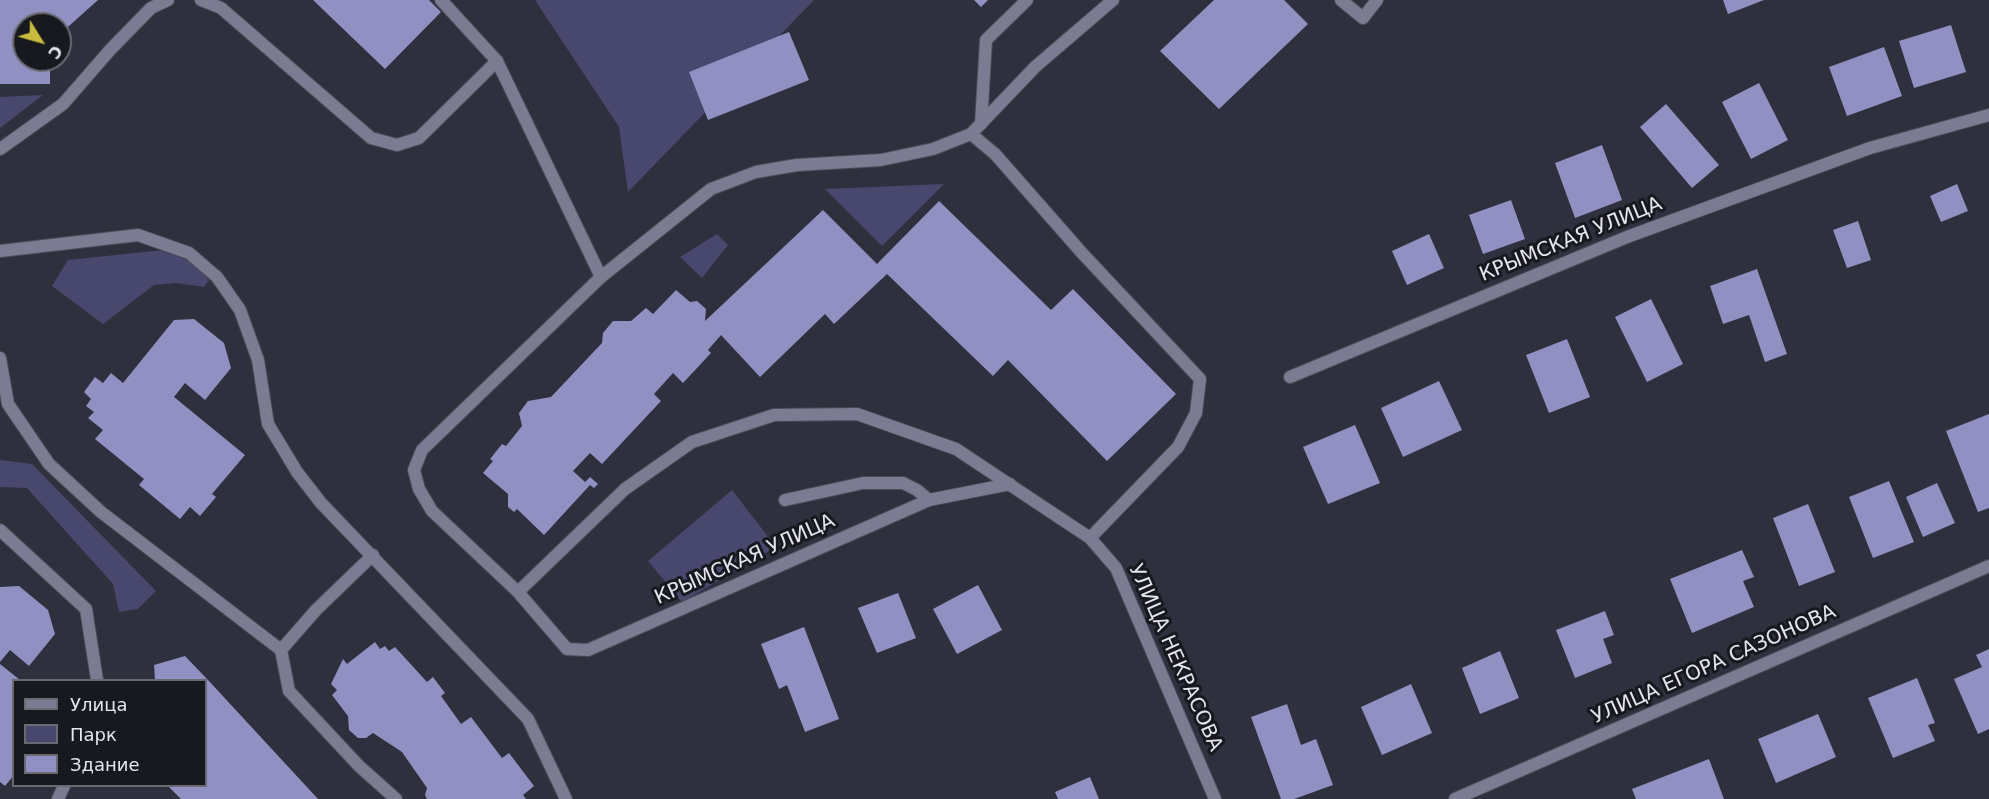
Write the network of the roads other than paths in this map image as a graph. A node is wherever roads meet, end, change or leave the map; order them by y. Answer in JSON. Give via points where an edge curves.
{"nodes":[{"id":1,"x":168,"y":0,"type":"edge"},
{"id":2,"x":201,"y":0,"type":"edge"},
{"id":3,"x":441,"y":0,"type":"edge"},
{"id":4,"x":1027,"y":0,"type":"edge"},
{"id":5,"x":1113,"y":0,"type":"edge"},
{"id":6,"x":1341,"y":0,"type":"edge"},
{"id":7,"x":1377,"y":0,"type":"edge"},
{"id":8,"x":497,"y":61,"type":"junction"},
{"id":9,"x":1989,"y":115,"type":"edge"},
{"id":10,"x":981,"y":123,"type":"junction"},
{"id":11,"x":971,"y":134,"type":"junction"},
{"id":12,"x":0,"y":149,"type":"edge"},
{"id":13,"x":0,"y":251,"type":"edge"},
{"id":14,"x":601,"y":277,"type":"junction"},
{"id":15,"x":0,"y":358,"type":"edge"},
{"id":16,"x":1290,"y":377,"type":"dead end"},
{"id":17,"x":1010,"y":484,"type":"junction"},
{"id":18,"x":785,"y":500,"type":"dead end"},
{"id":19,"x":929,"y":500,"type":"junction"},
{"id":20,"x":0,"y":530,"type":"edge"},
{"id":21,"x":1090,"y":538,"type":"junction"},
{"id":22,"x":373,"y":555,"type":"junction"},
{"id":23,"x":1989,"y":566,"type":"edge"},
{"id":24,"x":518,"y":592,"type":"junction"},
{"id":25,"x":280,"y":650,"type":"junction"},
{"id":26,"x":97,"y":679,"type":"edge"},
{"id":27,"x":396,"y":799,"type":"edge"},
{"id":28,"x":566,"y":799,"type":"edge"},
{"id":29,"x":1215,"y":799,"type":"edge"},
{"id":30,"x":1455,"y":799,"type":"edge"}],
"edges":[{"from":1,"to":12,"type":"street","via":[[151,8],[63,104]]},
{"from":2,"to":8,"type":"street","via":[[221,8],[371,138],[397,145],[419,138]]},
{"from":3,"to":8,"type":"street"},
{"from":4,"to":10,"type":"street","via":[[986,40]]},
{"from":5,"to":10,"type":"street","via":[[1035,67]]},
{"from":6,"to":7,"type":"street","via":[[1363,18]]},
{"from":8,"to":14,"type":"street"},
{"from":9,"to":16,"type":"street","name":"КРЫМСКАЯ УЛИЦА","via":[[1870,148],[1627,237]]},
{"from":10,"to":11,"type":"street"},
{"from":11,"to":14,"type":"street","name":"КРЫМСКАЯ УЛИЦА","via":[[933,149],[881,160],[797,165],[756,172],[711,189]]},
{"from":11,"to":21,"type":"street","via":[[995,154],[1200,379],[1196,413],[1178,447]]},
{"from":13,"to":22,"type":"street","via":[[138,235],[189,253],[217,277],[240,310],[258,360],[268,424],[285,453],[321,503]]},
{"from":14,"to":24,"type":"street","name":"КРЫМСКАЯ УЛИЦА","via":[[422,450],[414,470],[419,489],[432,511]]},
{"from":15,"to":25,"type":"street","via":[[8,404],[49,464],[101,512]]},
{"from":17,"to":19,"type":"street","name":"КРЫМСКАЯ УЛИЦА"},
{"from":17,"to":21,"type":"street","name":"УЛИЦА НЕКРАСОВА"},
{"from":17,"to":24,"type":"street","name":"УЛИЦА НЕКРАСОВА","via":[[956,449],[857,414],[774,414],[692,442],[625,489]]},
{"from":18,"to":19,"type":"street","via":[[873,483],[903,483]]},
{"from":19,"to":24,"type":"street","name":"КРЫМСКАЯ УЛИЦА","via":[[588,650],[567,649]]},
{"from":20,"to":26,"type":"street","via":[[87,609]]},
{"from":21,"to":29,"type":"street","name":"УЛИЦА НЕКРАСОВА","via":[[1116,568]]},
{"from":22,"to":25,"type":"street"},
{"from":22,"to":28,"type":"street","via":[[528,719]]},
{"from":23,"to":30,"type":"street","name":"УЛИЦА ЕГОРА САЗОНОВА"},
{"from":25,"to":27,"type":"street","via":[[289,691],[359,766]]}]}
